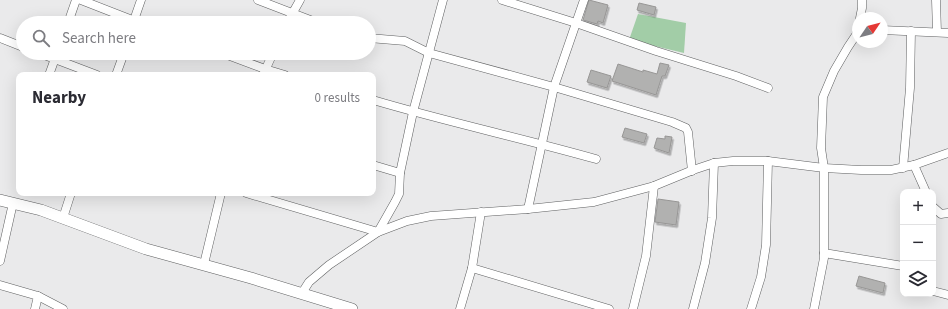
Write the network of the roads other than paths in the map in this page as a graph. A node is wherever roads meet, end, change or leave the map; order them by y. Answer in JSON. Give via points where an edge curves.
{"nodes":[{"id":1,"x":76,"y":0,"type":"edge"},
{"id":2,"x":80,"y":0,"type":"edge"},
{"id":3,"x":141,"y":0,"type":"edge"},
{"id":4,"x":258,"y":0,"type":"edge"},
{"id":5,"x":300,"y":0,"type":"edge"},
{"id":6,"x":443,"y":0,"type":"edge"},
{"id":7,"x":502,"y":0,"type":"edge"},
{"id":8,"x":584,"y":0,"type":"edge"},
{"id":9,"x":862,"y":0,"type":"edge"},
{"id":10,"x":936,"y":0,"type":"edge"},
{"id":11,"x":861,"y":12,"type":"edge"},
{"id":12,"x":293,"y":13,"type":"junction"},
{"id":13,"x":70,"y":16,"type":"edge"},
{"id":14,"x":121,"y":16,"type":"edge"},
{"id":15,"x":137,"y":16,"type":"edge"},
{"id":16,"x":291,"y":16,"type":"edge"},
{"id":17,"x":300,"y":16,"type":"edge"},
{"id":18,"x":576,"y":23,"type":"junction"},
{"id":19,"x":888,"y":30,"type":"edge"},
{"id":20,"x":911,"y":31,"type":"junction"},
{"id":21,"x":937,"y":32,"type":"junction"},
{"id":22,"x":948,"y":33,"type":"edge"},
{"id":23,"x":0,"y":38,"type":"edge"},
{"id":24,"x":376,"y":39,"type":"edge"},
{"id":25,"x":852,"y":40,"type":"edge"},
{"id":26,"x":16,"y":44,"type":"edge"},
{"id":27,"x":429,"y":53,"type":"junction"},
{"id":28,"x":55,"y":60,"type":"edge"},
{"id":29,"x":65,"y":60,"type":"edge"},
{"id":30,"x":121,"y":60,"type":"edge"},
{"id":31,"x":237,"y":60,"type":"edge"},
{"id":32,"x":270,"y":60,"type":"edge"},
{"id":33,"x":50,"y":72,"type":"edge"},
{"id":34,"x":91,"y":72,"type":"edge"},
{"id":35,"x":117,"y":72,"type":"edge"},
{"id":36,"x":264,"y":72,"type":"edge"},
{"id":37,"x":554,"y":87,"type":"junction"},
{"id":38,"x":768,"y":88,"type":"dead end"},
{"id":39,"x":376,"y":101,"type":"edge"},
{"id":40,"x":413,"y":112,"type":"junction"},
{"id":41,"x":542,"y":144,"type":"junction"},
{"id":42,"x":948,"y":153,"type":"edge"},
{"id":43,"x":596,"y":159,"type":"dead end"},
{"id":44,"x":768,"y":161,"type":"junction"},
{"id":45,"x":714,"y":164,"type":"junction"},
{"id":46,"x":914,"y":165,"type":"junction"},
{"id":47,"x":376,"y":166,"type":"edge"},
{"id":48,"x":824,"y":168,"type":"junction"},
{"id":49,"x":903,"y":168,"type":"junction"},
{"id":50,"x":692,"y":171,"type":"junction"},
{"id":51,"x":400,"y":172,"type":"junction"},
{"id":52,"x":654,"y":186,"type":"junction"},
{"id":53,"x":925,"y":189,"type":"edge"},
{"id":54,"x":70,"y":196,"type":"edge"},
{"id":55,"x":220,"y":196,"type":"edge"},
{"id":56,"x":256,"y":196,"type":"edge"},
{"id":57,"x":0,"y":200,"type":"edge"},
{"id":58,"x":13,"y":203,"type":"junction"},
{"id":59,"x":528,"y":209,"type":"junction"},
{"id":60,"x":936,"y":211,"type":"edge"},
{"id":61,"x":481,"y":212,"type":"junction"},
{"id":62,"x":948,"y":213,"type":"edge"},
{"id":63,"x":63,"y":218,"type":"junction"},
{"id":64,"x":378,"y":232,"type":"junction"},
{"id":65,"x":824,"y":253,"type":"junction"},
{"id":66,"x":0,"y":261,"type":"edge"},
{"id":67,"x":204,"y":264,"type":"junction"},
{"id":68,"x":900,"y":266,"type":"edge"},
{"id":69,"x":472,"y":268,"type":"junction"},
{"id":70,"x":0,"y":285,"type":"edge"},
{"id":71,"x":936,"y":292,"type":"edge"},
{"id":72,"x":302,"y":293,"type":"junction"},
{"id":73,"x":948,"y":295,"type":"edge"},
{"id":74,"x":38,"y":296,"type":"junction"},
{"id":75,"x":35,"y":309,"type":"edge"},
{"id":76,"x":63,"y":309,"type":"edge"},
{"id":77,"x":352,"y":309,"type":"edge"},
{"id":78,"x":460,"y":309,"type":"edge"},
{"id":79,"x":609,"y":309,"type":"edge"},
{"id":80,"x":633,"y":309,"type":"edge"},
{"id":81,"x":693,"y":309,"type":"edge"},
{"id":82,"x":751,"y":309,"type":"edge"},
{"id":83,"x":814,"y":309,"type":"edge"}],
"edges":[{"from":1,"to":13,"type":"street"},
{"from":2,"to":14,"type":"street"},
{"from":3,"to":15,"type":"street"},
{"from":4,"to":12,"type":"street"},
{"from":5,"to":12,"type":"street"},
{"from":6,"to":27,"type":"street"},
{"from":7,"to":18,"type":"street"},
{"from":8,"to":18,"type":"street"},
{"from":9,"to":11,"type":"street"},
{"from":10,"to":21,"type":"street"},
{"from":12,"to":16,"type":"street"},
{"from":12,"to":17,"type":"street"},
{"from":18,"to":37,"type":"street"},
{"from":18,"to":38,"type":"street"},
{"from":19,"to":20,"type":"street"},
{"from":20,"to":21,"type":"street"},
{"from":20,"to":49,"type":"street","via":[[910,88]]},
{"from":21,"to":22,"type":"street"},
{"from":23,"to":26,"type":"street"},
{"from":24,"to":27,"type":"street","via":[[405,41]]},
{"from":25,"to":48,"type":"street","via":[[834,70],[823,97],[821,148]]},
{"from":27,"to":37,"type":"street"},
{"from":27,"to":40,"type":"street"},
{"from":28,"to":33,"type":"street"},
{"from":29,"to":34,"type":"street"},
{"from":30,"to":35,"type":"street"},
{"from":31,"to":36,"type":"street"},
{"from":32,"to":36,"type":"street"},
{"from":37,"to":41,"type":"street"},
{"from":37,"to":50,"type":"street","via":[[686,128],[690,141]]},
{"from":39,"to":40,"type":"street"},
{"from":40,"to":41,"type":"street"},
{"from":40,"to":51,"type":"street"},
{"from":41,"to":43,"type":"street"},
{"from":41,"to":59,"type":"street"},
{"from":42,"to":46,"type":"street"},
{"from":44,"to":45,"type":"street"},
{"from":44,"to":48,"type":"street"},
{"from":44,"to":82,"type":"street","via":[[766,245],[761,277]]},
{"from":45,"to":50,"type":"street"},
{"from":45,"to":81,"type":"street","via":[[712,218],[705,263]]},
{"from":46,"to":49,"type":"street"},
{"from":46,"to":53,"type":"street"},
{"from":47,"to":51,"type":"street"},
{"from":48,"to":49,"type":"street"},
{"from":48,"to":65,"type":"street"},
{"from":50,"to":52,"type":"street"},
{"from":51,"to":64,"type":"street","via":[[398,194]]},
{"from":52,"to":59,"type":"street","via":[[594,202]]},
{"from":52,"to":80,"type":"street","via":[[646,256]]},
{"from":54,"to":63,"type":"street"},
{"from":55,"to":67,"type":"street"},
{"from":56,"to":64,"type":"street"},
{"from":57,"to":58,"type":"street"},
{"from":58,"to":63,"type":"street"},
{"from":58,"to":66,"type":"street"},
{"from":59,"to":61,"type":"street"},
{"from":60,"to":62,"type":"street","via":[[941,214]]},
{"from":61,"to":64,"type":"street","via":[[431,216],[407,221]]},
{"from":61,"to":69,"type":"street"},
{"from":63,"to":67,"type":"street","via":[[146,249]]},
{"from":64,"to":72,"type":"street","via":[[325,269],[309,282]]},
{"from":65,"to":68,"type":"street"},
{"from":65,"to":83,"type":"street"},
{"from":67,"to":72,"type":"street"},
{"from":69,"to":78,"type":"street"},
{"from":69,"to":79,"type":"street"},
{"from":70,"to":74,"type":"street"},
{"from":71,"to":73,"type":"street"},
{"from":72,"to":77,"type":"street"},
{"from":74,"to":75,"type":"street"},
{"from":74,"to":76,"type":"street"}]}
